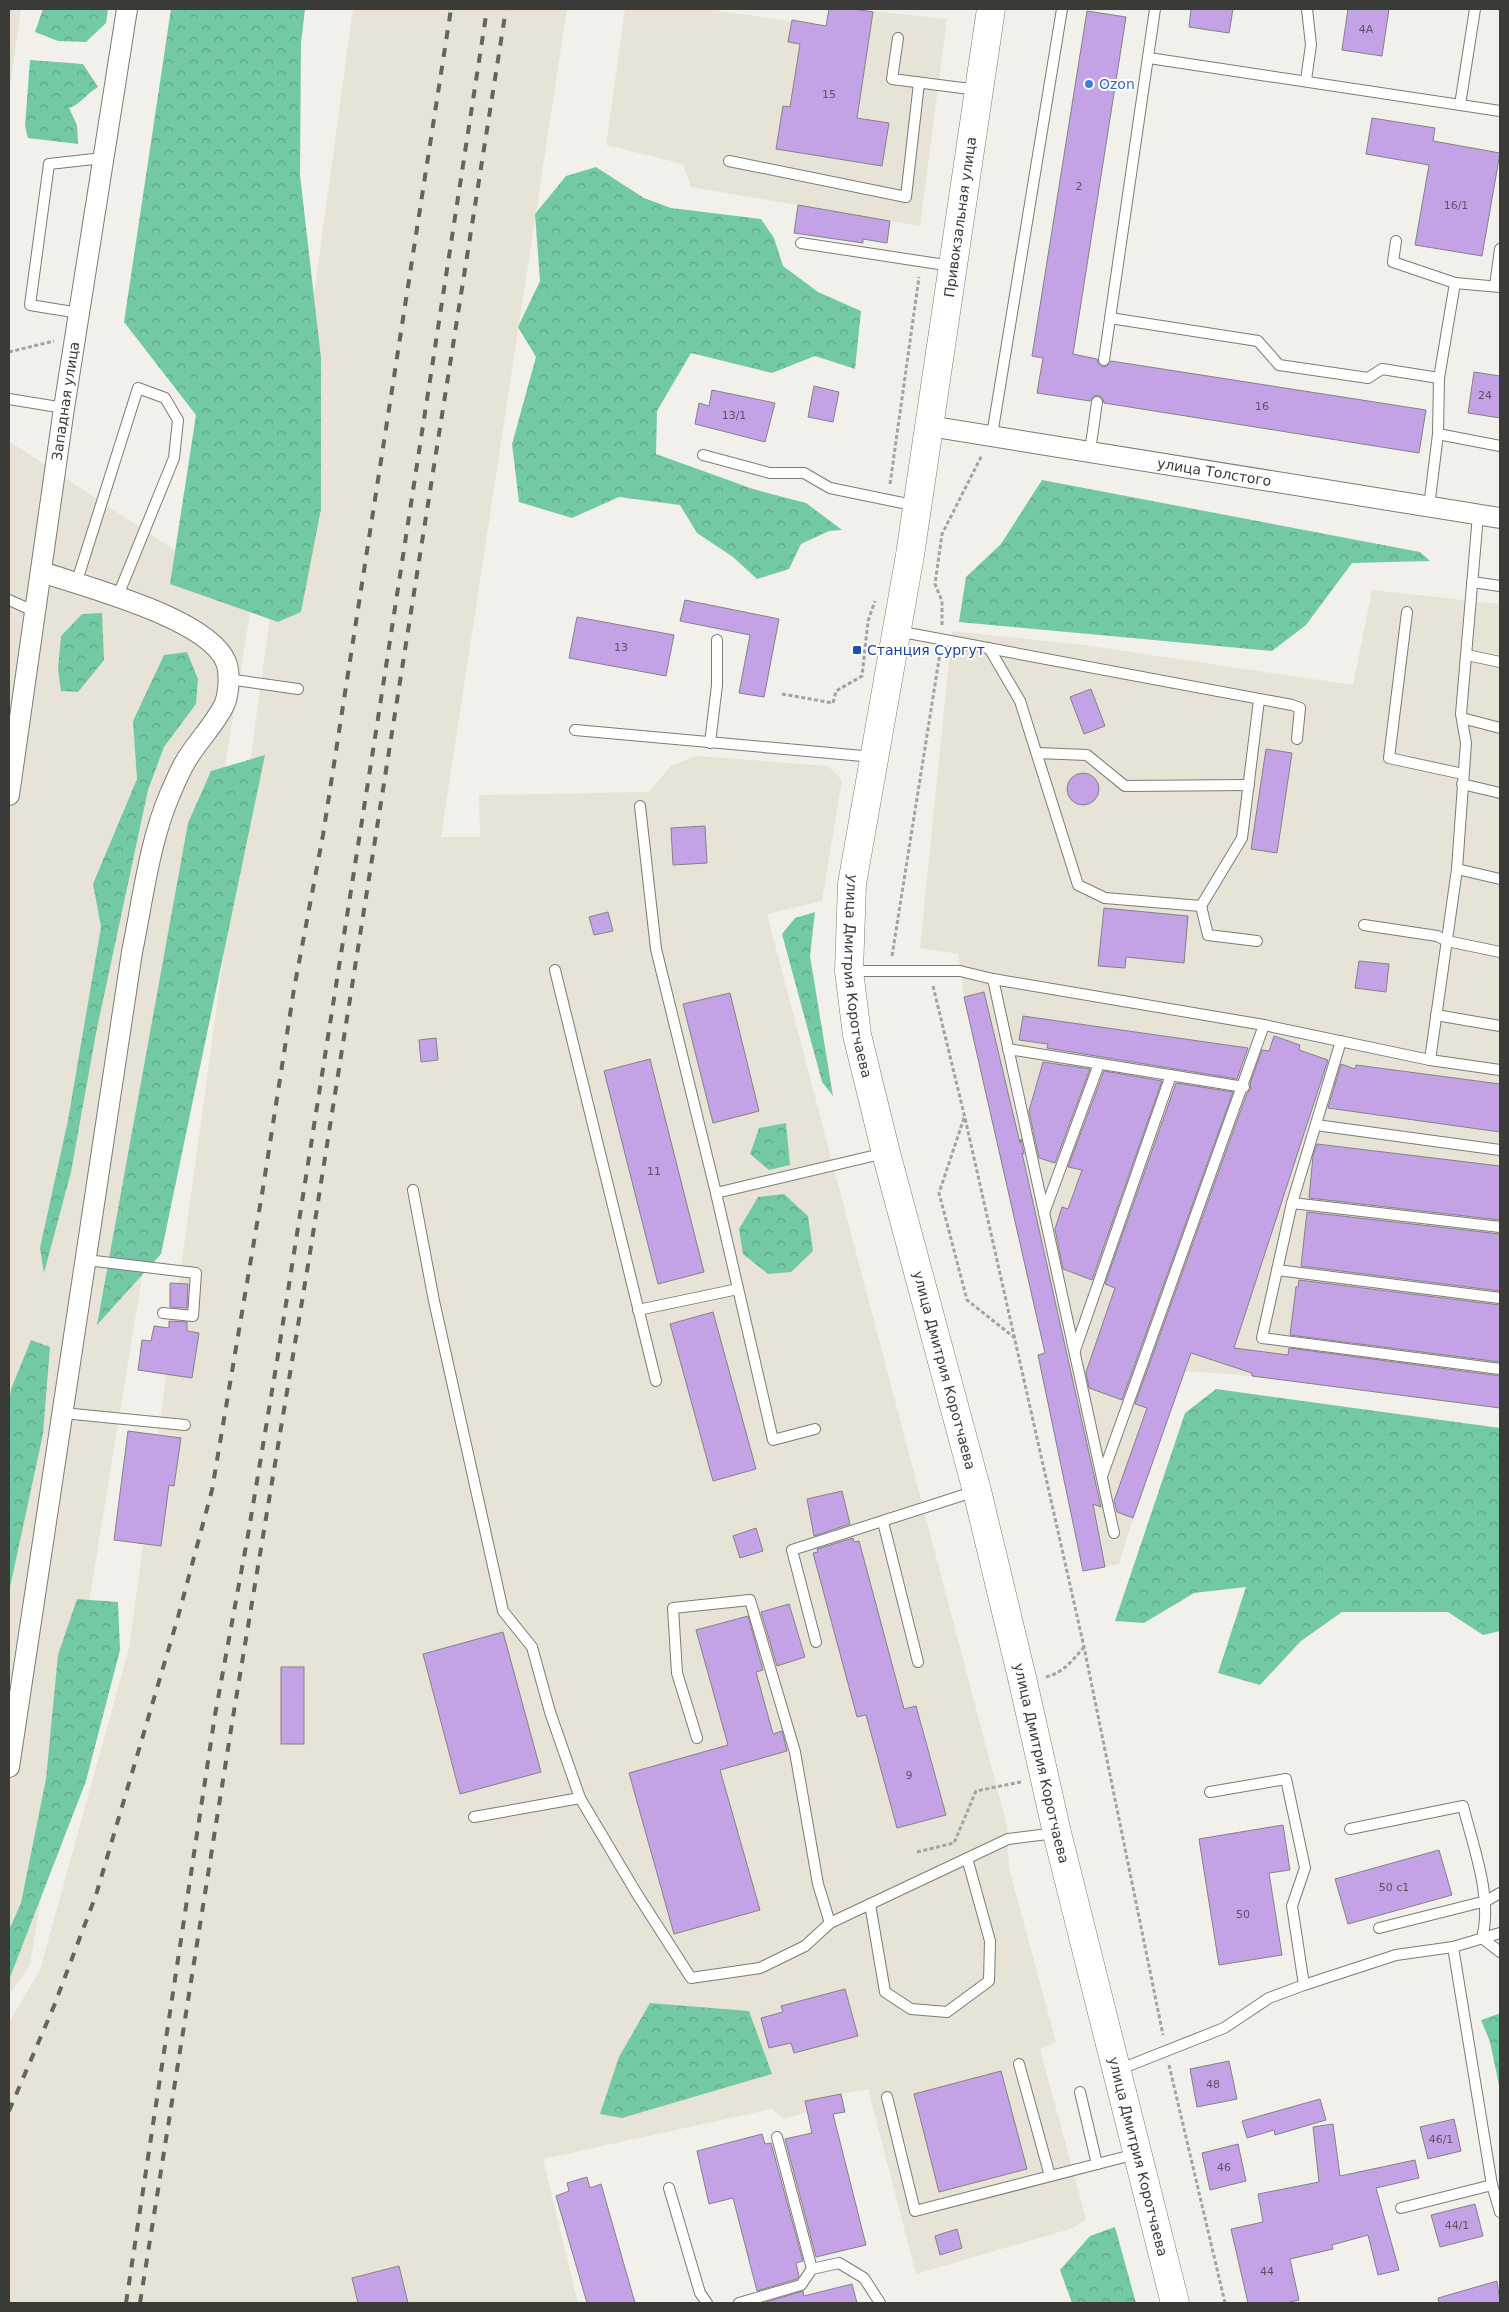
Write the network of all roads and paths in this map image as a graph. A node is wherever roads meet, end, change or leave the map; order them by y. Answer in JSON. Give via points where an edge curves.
{"nodes":[{"id":1,"x":127,"y":9,"type":"edge"},
{"id":2,"x":991,"y":9,"type":"edge"},
{"id":3,"x":1062,"y":9,"type":"edge"},
{"id":4,"x":1155,"y":9,"type":"edge"},
{"id":5,"x":1307,"y":9,"type":"edge"},
{"id":6,"x":1476,"y":9,"type":"edge"},
{"id":7,"x":898,"y":38,"type":"dead end"},
{"id":8,"x":1149,"y":58,"type":"junction"},
{"id":9,"x":1306,"y":80,"type":"junction"},
{"id":10,"x":919,"y":83,"type":"junction"},
{"id":11,"x":979,"y":91,"type":"junction"},
{"id":12,"x":1460,"y":105,"type":"junction"},
{"id":13,"x":1500,"y":111,"type":"edge"},
{"id":14,"x":103,"y":158,"type":"junction"},
{"id":15,"x":729,"y":161,"type":"dead end"},
{"id":16,"x":1396,"y":240,"type":"dead end"},
{"id":17,"x":801,"y":243,"type":"dead end"},
{"id":18,"x":1500,"y":249,"type":"edge"},
{"id":19,"x":921,"y":262,"type":"junction"},
{"id":20,"x":953,"y":267,"type":"junction"},
{"id":21,"x":1455,"y":283,"type":"junction"},
{"id":22,"x":1498,"y":287,"type":"edge"},
{"id":23,"x":79,"y":313,"type":"junction"},
{"id":24,"x":1110,"y":318,"type":"junction"},
{"id":25,"x":1104,"y":360,"type":"dead end"},
{"id":26,"x":1439,"y":378,"type":"junction"},
{"id":27,"x":9,"y":399,"type":"edge"},
{"id":28,"x":1097,"y":402,"type":"dead end"},
{"id":29,"x":64,"y":408,"type":"junction"},
{"id":30,"x":929,"y":426,"type":"junction"},
{"id":31,"x":1438,"y":434,"type":"junction"},
{"id":32,"x":992,"y":435,"type":"junction"},
{"id":33,"x":1500,"y":446,"type":"edge"},
{"id":34,"x":1090,"y":451,"type":"junction"},
{"id":35,"x":703,"y":455,"type":"dead end"},
{"id":36,"x":888,"y":500,"type":"junction"},
{"id":37,"x":918,"y":506,"type":"junction"},
{"id":38,"x":1428,"y":507,"type":"junction"},
{"id":39,"x":1478,"y":515,"type":"junction"},
{"id":40,"x":1500,"y":518,"type":"edge"},
{"id":41,"x":42,"y":572,"type":"junction"},
{"id":42,"x":1472,"y":582,"type":"junction"},
{"id":43,"x":76,"y":584,"type":"junction"},
{"id":44,"x":1500,"y":586,"type":"edge"},
{"id":45,"x":877,"y":595,"type":"dead end"},
{"id":46,"x":117,"y":598,"type":"junction"},
{"id":47,"x":9,"y":600,"type":"edge"},
{"id":48,"x":36,"y":612,"type":"junction"},
{"id":49,"x":1407,"y":612,"type":"dead end"},
{"id":50,"x":896,"y":631,"type":"junction"},
{"id":51,"x":942,"y":639,"type":"junction"},
{"id":52,"x":717,"y":640,"type":"dead end"},
{"id":53,"x":989,"y":648,"type":"junction"},
{"id":54,"x":1467,"y":655,"type":"junction"},
{"id":55,"x":1500,"y":662,"type":"edge"},
{"id":56,"x":228,"y":679,"type":"junction"},
{"id":57,"x":298,"y":689,"type":"dead end"},
{"id":58,"x":782,"y":694,"type":"dead end"},
{"id":59,"x":1259,"y":700,"type":"junction"},
{"id":60,"x":1462,"y":718,"type":"junction"},
{"id":61,"x":1500,"y":728,"type":"edge"},
{"id":62,"x":575,"y":730,"type":"dead end"},
{"id":63,"x":1297,"y":739,"type":"dead end"},
{"id":64,"x":710,"y":743,"type":"junction"},
{"id":65,"x":1037,"y":753,"type":"junction"},
{"id":66,"x":875,"y":757,"type":"junction"},
{"id":67,"x":1463,"y":779,"type":"junction"},
{"id":68,"x":1249,"y":785,"type":"junction"},
{"id":69,"x":1500,"y":794,"type":"edge"},
{"id":70,"x":9,"y":795,"type":"edge"},
{"id":71,"x":640,"y":806,"type":"dead end"},
{"id":72,"x":1457,"y":869,"type":"junction"},
{"id":73,"x":1500,"y":878,"type":"edge"},
{"id":74,"x":1201,"y":906,"type":"junction"},
{"id":75,"x":1364,"y":925,"type":"dead end"},
{"id":76,"x":1257,"y":941,"type":"dead end"},
{"id":77,"x":1447,"y":941,"type":"junction"},
{"id":78,"x":1500,"y":952,"type":"edge"},
{"id":79,"x":555,"y":970,"type":"dead end"},
{"id":80,"x":849,"y":971,"type":"junction"},
{"id":81,"x":927,"y":971,"type":"junction"},
{"id":82,"x":993,"y":979,"type":"junction"},
{"id":83,"x":1436,"y":1015,"type":"junction"},
{"id":84,"x":1264,"y":1025,"type":"junction"},
{"id":85,"x":1500,"y":1026,"type":"edge"},
{"id":86,"x":1341,"y":1041,"type":"junction"},
{"id":87,"x":1008,"y":1049,"type":"junction"},
{"id":88,"x":1430,"y":1060,"type":"junction"},
{"id":89,"x":1099,"y":1064,"type":"junction"},
{"id":90,"x":1500,"y":1070,"type":"edge"},
{"id":91,"x":1171,"y":1075,"type":"junction"},
{"id":92,"x":1244,"y":1086,"type":"junction"},
{"id":93,"x":965,"y":1118,"type":"junction"},
{"id":94,"x":1316,"y":1126,"type":"junction"},
{"id":95,"x":1500,"y":1150,"type":"edge"},
{"id":96,"x":886,"y":1153,"type":"junction"},
{"id":97,"x":413,"y":1190,"type":"dead end"},
{"id":98,"x":716,"y":1193,"type":"junction"},
{"id":99,"x":1292,"y":1203,"type":"junction"},
{"id":100,"x":1044,"y":1213,"type":"junction"},
{"id":101,"x":1500,"y":1227,"type":"edge"},
{"id":102,"x":86,"y":1260,"type":"junction"},
{"id":103,"x":1277,"y":1270,"type":"junction"},
{"id":104,"x":738,"y":1289,"type":"junction"},
{"id":105,"x":1500,"y":1298,"type":"edge"},
{"id":106,"x":638,"y":1310,"type":"junction"},
{"id":107,"x":163,"y":1313,"type":"dead end"},
{"id":108,"x":1015,"y":1338,"type":"junction"},
{"id":109,"x":1075,"y":1352,"type":"junction"},
{"id":110,"x":1500,"y":1369,"type":"edge"},
{"id":111,"x":656,"y":1381,"type":"dead end"},
{"id":112,"x":63,"y":1413,"type":"junction"},
{"id":113,"x":185,"y":1425,"type":"dead end"},
{"id":114,"x":815,"y":1429,"type":"dead end"},
{"id":115,"x":1102,"y":1477,"type":"junction"},
{"id":116,"x":977,"y":1491,"type":"junction"},
{"id":117,"x":883,"y":1522,"type":"junction"},
{"id":118,"x":1114,"y":1533,"type":"dead end"},
{"id":119,"x":816,"y":1642,"type":"dead end"},
{"id":120,"x":1084,"y":1647,"type":"junction"},
{"id":121,"x":918,"y":1662,"type":"dead end"},
{"id":122,"x":1023,"y":1682,"type":"junction"},
{"id":123,"x":697,"y":1738,"type":"dead end"},
{"id":124,"x":9,"y":1767,"type":"edge"},
{"id":125,"x":1018,"y":1774,"type":"dead end"},
{"id":126,"x":1210,"y":1792,"type":"dead end"},
{"id":127,"x":580,"y":1798,"type":"junction"},
{"id":128,"x":474,"y":1817,"type":"dead end"},
{"id":129,"x":1350,"y":1829,"type":"dead end"},
{"id":130,"x":1057,"y":1833,"type":"junction"},
{"id":131,"x":917,"y":1852,"type":"dead end"},
{"id":132,"x":967,"y":1858,"type":"junction"},
{"id":133,"x":1500,"y":1893,"type":"edge"},
{"id":134,"x":1486,"y":1901,"type":"junction"},
{"id":135,"x":870,"y":1904,"type":"junction"},
{"id":136,"x":830,"y":1923,"type":"junction"},
{"id":137,"x":1379,"y":1928,"type":"dead end"},
{"id":138,"x":1500,"y":1933,"type":"edge"},
{"id":139,"x":1482,"y":1938,"type":"junction"},
{"id":140,"x":1453,"y":1947,"type":"junction"},
{"id":141,"x":1500,"y":1952,"type":"edge"},
{"id":142,"x":1304,"y":1985,"type":"junction"},
{"id":143,"x":1166,"y":2051,"type":"junction"},
{"id":144,"x":1019,"y":2064,"type":"dead end"},
{"id":145,"x":1117,"y":2070,"type":"junction"},
{"id":146,"x":1080,"y":2092,"type":"dead end"},
{"id":147,"x":887,"y":2097,"type":"dead end"},
{"id":148,"x":777,"y":2137,"type":"dead end"},
{"id":149,"x":1138,"y":2154,"type":"junction"},
{"id":150,"x":1097,"y":2164,"type":"junction"},
{"id":151,"x":1050,"y":2176,"type":"junction"},
{"id":152,"x":1492,"y":2185,"type":"junction"},
{"id":153,"x":669,"y":2188,"type":"dead end"},
{"id":154,"x":1401,"y":2208,"type":"dead end"},
{"id":155,"x":1500,"y":2212,"type":"edge"},
{"id":156,"x":812,"y":2269,"type":"junction"},
{"id":157,"x":708,"y":2303,"type":"edge"},
{"id":158,"x":740,"y":2303,"type":"edge"},
{"id":159,"x":880,"y":2303,"type":"edge"},
{"id":160,"x":1175,"y":2303,"type":"edge"},
{"id":161,"x":1226,"y":2303,"type":"edge"}],
"edges":[{"from":1,"to":14,"type":"street","name":"Западная улица"},
{"from":2,"to":11,"type":"street","name":"Привокзальная улица"},
{"from":3,"to":32,"type":"lane"},
{"from":4,"to":8,"type":"lane"},
{"from":5,"to":9,"type":"lane","via":[[1311,45]]},
{"from":6,"to":12,"type":"lane"},
{"from":7,"to":10,"type":"lane","via":[[892,79]]},
{"from":8,"to":9,"type":"lane"},
{"from":8,"to":24,"type":"lane"},
{"from":9,"to":12,"type":"lane"},
{"from":10,"to":11,"type":"lane"},
{"from":10,"to":15,"type":"lane","via":[[906,197]]},
{"from":11,"to":20,"type":"street","name":"Привокзальная улица"},
{"from":12,"to":13,"type":"lane"},
{"from":14,"to":23,"type":"street","name":"Западная улица"},
{"from":14,"to":23,"type":"lane","via":[[49,164],[30,305]]},
{"from":16,"to":21,"type":"lane","via":[[1393,262]]},
{"from":17,"to":19,"type":"lane"},
{"from":18,"to":22,"type":"lane"},
{"from":19,"to":20,"type":"lane"},
{"from":19,"to":36,"type":"path"},
{"from":20,"to":30,"type":"street","name":"Привокзальная улица"},
{"from":21,"to":22,"type":"lane"},
{"from":21,"to":26,"type":"lane"},
{"from":23,"to":29,"type":"street","name":"Западная улица"},
{"from":24,"to":25,"type":"lane"},
{"from":24,"to":26,"type":"lane","via":[[1258,341],[1279,365],[1368,378],[1382,368]]},
{"from":26,"to":31,"type":"lane"},
{"from":27,"to":29,"type":"lane"},
{"from":28,"to":34,"type":"lane"},
{"from":29,"to":41,"type":"street","name":"Западная улица"},
{"from":30,"to":32,"type":"street","name":"улица Толстого"},
{"from":30,"to":37,"type":"street","name":"улица Дмитрия Коротчаева"},
{"from":31,"to":33,"type":"lane"},
{"from":31,"to":38,"type":"lane"},
{"from":32,"to":34,"type":"street","name":"улица Толстого"},
{"from":32,"to":51,"type":"path","via":[[942,534],[935,584],[942,601]]},
{"from":34,"to":38,"type":"street","name":"улица Толстого"},
{"from":35,"to":36,"type":"lane","via":[[770,473],[804,473],[830,488]]},
{"from":36,"to":37,"type":"lane"},
{"from":37,"to":50,"type":"street","name":"улица Дмитрия Коротчаева"},
{"from":38,"to":39,"type":"street","name":"улица Толстого"},
{"from":39,"to":40,"type":"street","name":"улица Толстого"},
{"from":39,"to":42,"type":"lane"},
{"from":41,"to":43,"type":"street"},
{"from":41,"to":48,"type":"street","name":"Западная улица"},
{"from":42,"to":44,"type":"lane"},
{"from":42,"to":54,"type":"lane"},
{"from":43,"to":46,"type":"street"},
{"from":43,"to":46,"type":"lane","via":[[138,388],[165,398],[178,420],[174,458]]},
{"from":45,"to":58,"type":"path","via":[[868,621],[862,676],[836,691],[833,703]]},
{"from":46,"to":56,"type":"street","via":[[147,608],[195,631],[212,643],[226,662]]},
{"from":47,"to":48,"type":"lane"},
{"from":48,"to":70,"type":"street","name":"Западная улица"},
{"from":49,"to":67,"type":"lane","via":[[1389,758]]},
{"from":50,"to":51,"type":"lane"},
{"from":50,"to":66,"type":"street","name":"улица Дмитрия Коротчаева"},
{"from":51,"to":53,"type":"lane"},
{"from":51,"to":81,"type":"path","via":[[892,956],[922,960]]},
{"from":52,"to":64,"type":"lane","via":[[717,685]]},
{"from":53,"to":59,"type":"lane"},
{"from":53,"to":65,"type":"lane","via":[[1020,701]]},
{"from":54,"to":55,"type":"lane"},
{"from":54,"to":60,"type":"lane"},
{"from":56,"to":57,"type":"lane"},
{"from":56,"to":102,"type":"street","via":[[225,703],[187,758],[157,832],[132,952]]},
{"from":59,"to":63,"type":"lane","via":[[1300,708]]},
{"from":59,"to":68,"type":"lane"},
{"from":60,"to":61,"type":"lane"},
{"from":60,"to":67,"type":"lane","via":[[1466,743]]},
{"from":62,"to":64,"type":"lane"},
{"from":64,"to":66,"type":"lane"},
{"from":65,"to":68,"type":"lane","via":[[1087,755],[1125,786]]},
{"from":65,"to":74,"type":"lane","via":[[1078,885],[1105,898]]},
{"from":66,"to":80,"type":"street","name":"улица Дмитрия Коротчаева","via":[[852,884]]},
{"from":67,"to":69,"type":"lane"},
{"from":67,"to":72,"type":"lane"},
{"from":68,"to":74,"type":"lane","via":[[1242,838]]},
{"from":71,"to":98,"type":"lane","via":[[656,949]]},
{"from":72,"to":73,"type":"lane"},
{"from":72,"to":77,"type":"lane"},
{"from":74,"to":76,"type":"lane","via":[[1208,935]]},
{"from":75,"to":77,"type":"lane","via":[[1436,936]]},
{"from":77,"to":78,"type":"lane"},
{"from":77,"to":83,"type":"lane"},
{"from":79,"to":106,"type":"lane"},
{"from":80,"to":81,"type":"lane"},
{"from":80,"to":96,"type":"street","name":"улица Дмитрия Коротчаева","via":[[857,1035]]},
{"from":81,"to":82,"type":"lane","via":[[960,971]]},
{"from":81,"to":93,"type":"path","via":[[937,998]]},
{"from":82,"to":84,"type":"lane"},
{"from":82,"to":87,"type":"lane"},
{"from":83,"to":85,"type":"lane"},
{"from":83,"to":88,"type":"lane"},
{"from":84,"to":86,"type":"lane"},
{"from":84,"to":92,"type":"lane"},
{"from":86,"to":88,"type":"lane"},
{"from":86,"to":94,"type":"lane"},
{"from":87,"to":89,"type":"lane"},
{"from":87,"to":100,"type":"lane"},
{"from":88,"to":90,"type":"lane"},
{"from":89,"to":91,"type":"lane"},
{"from":89,"to":100,"type":"lane"},
{"from":91,"to":92,"type":"lane"},
{"from":91,"to":109,"type":"lane"},
{"from":92,"to":115,"type":"lane"},
{"from":93,"to":108,"type":"path"},
{"from":93,"to":108,"type":"path","via":[[939,1193],[968,1300]]},
{"from":94,"to":95,"type":"lane"},
{"from":94,"to":99,"type":"lane"},
{"from":96,"to":98,"type":"lane"},
{"from":96,"to":116,"type":"street","name":"улица Дмитрия Коротчаева"},
{"from":97,"to":127,"type":"lane","via":[[434,1301],[503,1611],[532,1647],[550,1712]]},
{"from":98,"to":104,"type":"lane"},
{"from":99,"to":101,"type":"lane"},
{"from":99,"to":103,"type":"lane"},
{"from":100,"to":109,"type":"lane"},
{"from":102,"to":107,"type":"lane","via":[[196,1273],[193,1316]]},
{"from":102,"to":112,"type":"street"},
{"from":103,"to":105,"type":"lane"},
{"from":103,"to":110,"type":"lane","via":[[1262,1338]]},
{"from":104,"to":106,"type":"lane"},
{"from":104,"to":114,"type":"lane","via":[[773,1440]]},
{"from":106,"to":111,"type":"lane"},
{"from":108,"to":120,"type":"path"},
{"from":109,"to":115,"type":"lane"},
{"from":112,"to":113,"type":"lane"},
{"from":112,"to":124,"type":"street"},
{"from":115,"to":118,"type":"lane"},
{"from":116,"to":117,"type":"lane"},
{"from":116,"to":122,"type":"street","name":"улица Дмитрия Коротчаева"},
{"from":117,"to":119,"type":"lane","via":[[792,1550]]},
{"from":117,"to":121,"type":"lane"},
{"from":120,"to":122,"type":"path","via":[[1055,1675]]},
{"from":120,"to":143,"type":"path"},
{"from":122,"to":130,"type":"street","name":"улица Дмитрия Коротчаева"},
{"from":123,"to":136,"type":"lane","via":[[677,1673],[673,1608],[750,1600],[796,1752],[818,1884]]},
{"from":125,"to":131,"type":"path","via":[[1020,1782],[976,1791],[954,1843]]},
{"from":126,"to":142,"type":"lane","via":[[1286,1779],[1305,1868],[1292,1906]]},
{"from":127,"to":128,"type":"lane"},
{"from":127,"to":136,"type":"lane","via":[[691,1978],[760,1968],[805,1946]]},
{"from":129,"to":134,"type":"lane","via":[[1463,1806]]},
{"from":130,"to":132,"type":"lane","via":[[1008,1839]]},
{"from":130,"to":145,"type":"street","name":"улица Дмитрия Коротчаева"},
{"from":132,"to":135,"type":"lane"},
{"from":132,"to":135,"type":"lane","via":[[990,1940],[989,1981],[947,2012],[911,2009],[885,1992]]},
{"from":133,"to":134,"type":"lane"},
{"from":134,"to":137,"type":"lane"},
{"from":134,"to":139,"type":"lane"},
{"from":135,"to":136,"type":"lane"},
{"from":138,"to":139,"type":"lane"},
{"from":139,"to":140,"type":"lane"},
{"from":139,"to":141,"type":"lane"},
{"from":140,"to":142,"type":"lane","via":[[1396,1955]]},
{"from":140,"to":152,"type":"lane"},
{"from":142,"to":143,"type":"lane","via":[[1269,1998],[1224,2028]]},
{"from":143,"to":145,"type":"lane"},
{"from":143,"to":161,"type":"path"},
{"from":144,"to":151,"type":"lane"},
{"from":145,"to":149,"type":"street","name":"улица Дмитрия Коротчаева"},
{"from":146,"to":150,"type":"lane"},
{"from":147,"to":151,"type":"lane","via":[[915,2211]]},
{"from":148,"to":156,"type":"lane"},
{"from":149,"to":150,"type":"lane"},
{"from":149,"to":160,"type":"street","name":"улица Дмитрия Коротчаева"},
{"from":150,"to":151,"type":"lane"},
{"from":152,"to":154,"type":"lane"},
{"from":152,"to":155,"type":"lane"},
{"from":153,"to":157,"type":"lane","via":[[700,2293]]},
{"from":156,"to":158,"type":"lane","via":[[802,2285]]},
{"from":156,"to":159,"type":"lane","via":[[839,2263],[864,2278]]}]}
